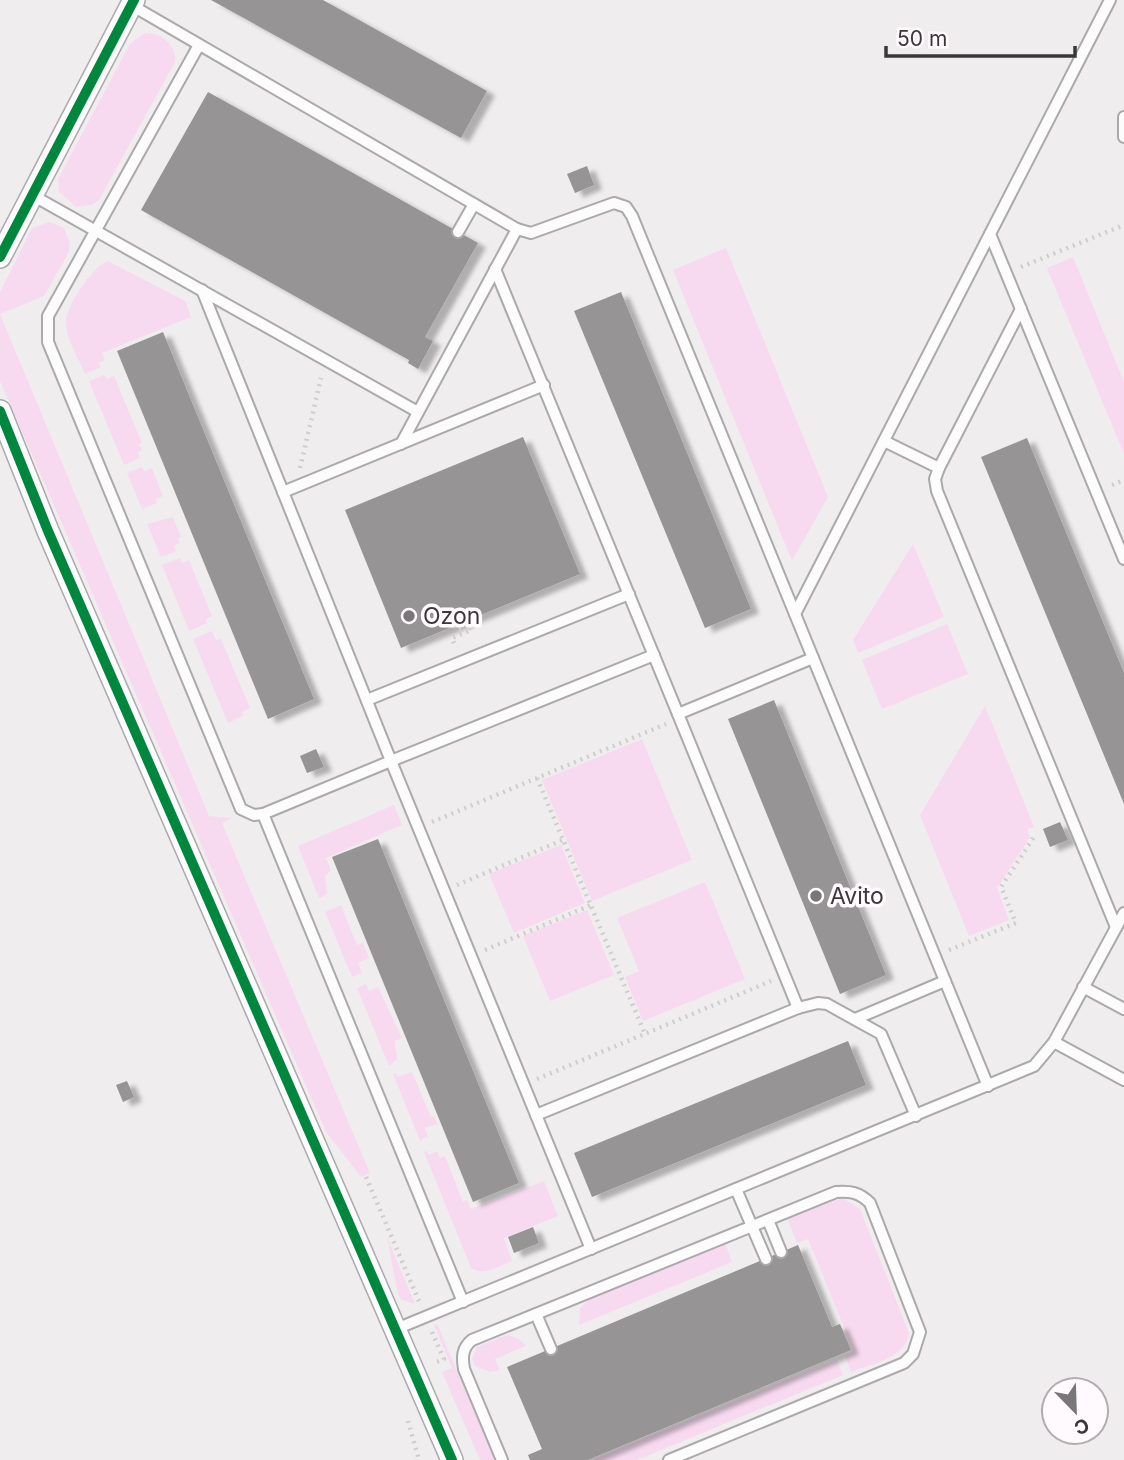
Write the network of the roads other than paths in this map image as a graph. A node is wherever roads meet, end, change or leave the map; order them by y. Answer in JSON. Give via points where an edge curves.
{"nodes":[{"id":1,"x":1110,"y":0,"type":"edge"},
{"id":2,"x":132,"y":3,"type":"edge"},
{"id":3,"x":199,"y":45,"type":"junction"},
{"id":4,"x":1124,"y":117,"type":"edge"},
{"id":5,"x":1124,"y":137,"type":"edge"},
{"id":6,"x":32,"y":195,"type":"junction"},
{"id":7,"x":474,"y":204,"type":"junction"},
{"id":8,"x":517,"y":229,"type":"junction"},
{"id":9,"x":96,"y":231,"type":"junction"},
{"id":10,"x":458,"y":232,"type":"dead end"},
{"id":11,"x":990,"y":234,"type":"junction"},
{"id":12,"x":0,"y":257,"type":"edge"},
{"id":13,"x":495,"y":269,"type":"junction"},
{"id":14,"x":202,"y":290,"type":"junction"},
{"id":15,"x":1021,"y":309,"type":"junction"},
{"id":16,"x":544,"y":385,"type":"junction"},
{"id":17,"x":0,"y":411,"type":"edge"},
{"id":18,"x":418,"y":412,"type":"junction"},
{"id":19,"x":884,"y":442,"type":"junction"},
{"id":20,"x":401,"y":444,"type":"junction"},
{"id":21,"x":939,"y":468,"type":"junction"},
{"id":22,"x":283,"y":492,"type":"junction"},
{"id":23,"x":1124,"y":559,"type":"edge"},
{"id":24,"x":629,"y":594,"type":"junction"},
{"id":25,"x":795,"y":614,"type":"junction"},
{"id":26,"x":654,"y":655,"type":"junction"},
{"id":27,"x":813,"y":658,"type":"junction"},
{"id":28,"x":367,"y":700,"type":"junction"},
{"id":29,"x":679,"y":716,"type":"junction"},
{"id":30,"x":391,"y":761,"type":"junction"},
{"id":31,"x":263,"y":814,"type":"junction"},
{"id":32,"x":1124,"y":913,"type":"edge"},
{"id":33,"x":1116,"y":927,"type":"junction"},
{"id":34,"x":945,"y":981,"type":"junction"},
{"id":35,"x":1083,"y":987,"type":"junction"},
{"id":36,"x":798,"y":1008,"type":"junction"},
{"id":37,"x":1124,"y":1009,"type":"edge"},
{"id":38,"x":855,"y":1019,"type":"junction"},
{"id":39,"x":1054,"y":1041,"type":"junction"},
{"id":40,"x":1124,"y":1080,"type":"edge"},
{"id":41,"x":988,"y":1087,"type":"junction"},
{"id":42,"x":536,"y":1115,"type":"junction"},
{"id":43,"x":916,"y":1116,"type":"junction"},
{"id":44,"x":736,"y":1189,"type":"junction"},
{"id":45,"x":768,"y":1220,"type":"junction"},
{"id":46,"x":752,"y":1227,"type":"junction"},
{"id":47,"x":591,"y":1249,"type":"junction"},
{"id":48,"x":781,"y":1252,"type":"dead end"},
{"id":49,"x":766,"y":1259,"type":"dead end"},
{"id":50,"x":463,"y":1302,"type":"junction"},
{"id":51,"x":536,"y":1314,"type":"junction"},
{"id":52,"x":396,"y":1329,"type":"junction"},
{"id":53,"x":551,"y":1349,"type":"dead end"},
{"id":54,"x":452,"y":1460,"type":"edge"},
{"id":55,"x":502,"y":1460,"type":"edge"},
{"id":56,"x":669,"y":1460,"type":"edge"}],
"edges":[{"from":1,"to":11,"type":"lane"},
{"from":2,"to":3,"type":"lane"},
{"from":2,"to":6,"type":"street"},
{"from":3,"to":7,"type":"lane"},
{"from":3,"to":9,"type":"lane"},
{"from":4,"to":5,"type":"lane"},
{"from":6,"to":9,"type":"lane"},
{"from":6,"to":12,"type":"street"},
{"from":7,"to":8,"type":"lane"},
{"from":7,"to":10,"type":"lane"},
{"from":8,"to":13,"type":"lane"},
{"from":8,"to":25,"type":"lane","via":[[531,233],[614,203],[626,207]]},
{"from":9,"to":14,"type":"lane"},
{"from":9,"to":31,"type":"lane","via":[[48,316],[48,342],[241,809]]},
{"from":11,"to":15,"type":"lane"},
{"from":11,"to":19,"type":"lane"},
{"from":13,"to":16,"type":"lane"},
{"from":13,"to":18,"type":"lane"},
{"from":14,"to":18,"type":"lane"},
{"from":14,"to":22,"type":"lane"},
{"from":15,"to":21,"type":"lane"},
{"from":15,"to":23,"type":"lane"},
{"from":16,"to":20,"type":"lane"},
{"from":16,"to":24,"type":"lane"},
{"from":17,"to":52,"type":"street"},
{"from":18,"to":20,"type":"lane"},
{"from":19,"to":21,"type":"lane"},
{"from":19,"to":25,"type":"lane"},
{"from":20,"to":22,"type":"lane"},
{"from":21,"to":33,"type":"lane","via":[[937,491]]},
{"from":22,"to":28,"type":"lane"},
{"from":24,"to":26,"type":"lane"},
{"from":24,"to":28,"type":"lane"},
{"from":25,"to":27,"type":"lane"},
{"from":26,"to":29,"type":"lane"},
{"from":26,"to":30,"type":"lane"},
{"from":27,"to":29,"type":"lane"},
{"from":27,"to":34,"type":"lane"},
{"from":28,"to":30,"type":"lane"},
{"from":29,"to":36,"type":"lane"},
{"from":30,"to":31,"type":"lane"},
{"from":30,"to":42,"type":"lane"},
{"from":31,"to":50,"type":"lane"},
{"from":32,"to":33,"type":"lane"},
{"from":33,"to":35,"type":"lane"},
{"from":34,"to":38,"type":"lane"},
{"from":34,"to":41,"type":"lane"},
{"from":35,"to":37,"type":"lane"},
{"from":35,"to":39,"type":"lane"},
{"from":36,"to":38,"type":"lane","via":[[827,1004]]},
{"from":36,"to":42,"type":"lane"},
{"from":38,"to":43,"type":"lane","via":[[881,1034]]},
{"from":39,"to":40,"type":"lane"},
{"from":39,"to":41,"type":"lane","via":[[1034,1066]]},
{"from":41,"to":43,"type":"lane"},
{"from":42,"to":47,"type":"lane"},
{"from":43,"to":44,"type":"lane"},
{"from":44,"to":46,"type":"lane"},
{"from":44,"to":47,"type":"lane"},
{"from":45,"to":46,"type":"lane"},
{"from":45,"to":48,"type":"lane"},
{"from":45,"to":56,"type":"lane","via":[[835,1192],[863,1195],[916,1319],[919,1343],[904,1363]]},
{"from":46,"to":49,"type":"lane"},
{"from":46,"to":51,"type":"lane"},
{"from":47,"to":50,"type":"lane"},
{"from":50,"to":52,"type":"lane"},
{"from":51,"to":53,"type":"lane"},
{"from":51,"to":55,"type":"lane","via":[[472,1340],[462,1358]]},
{"from":52,"to":54,"type":"street"}]}
